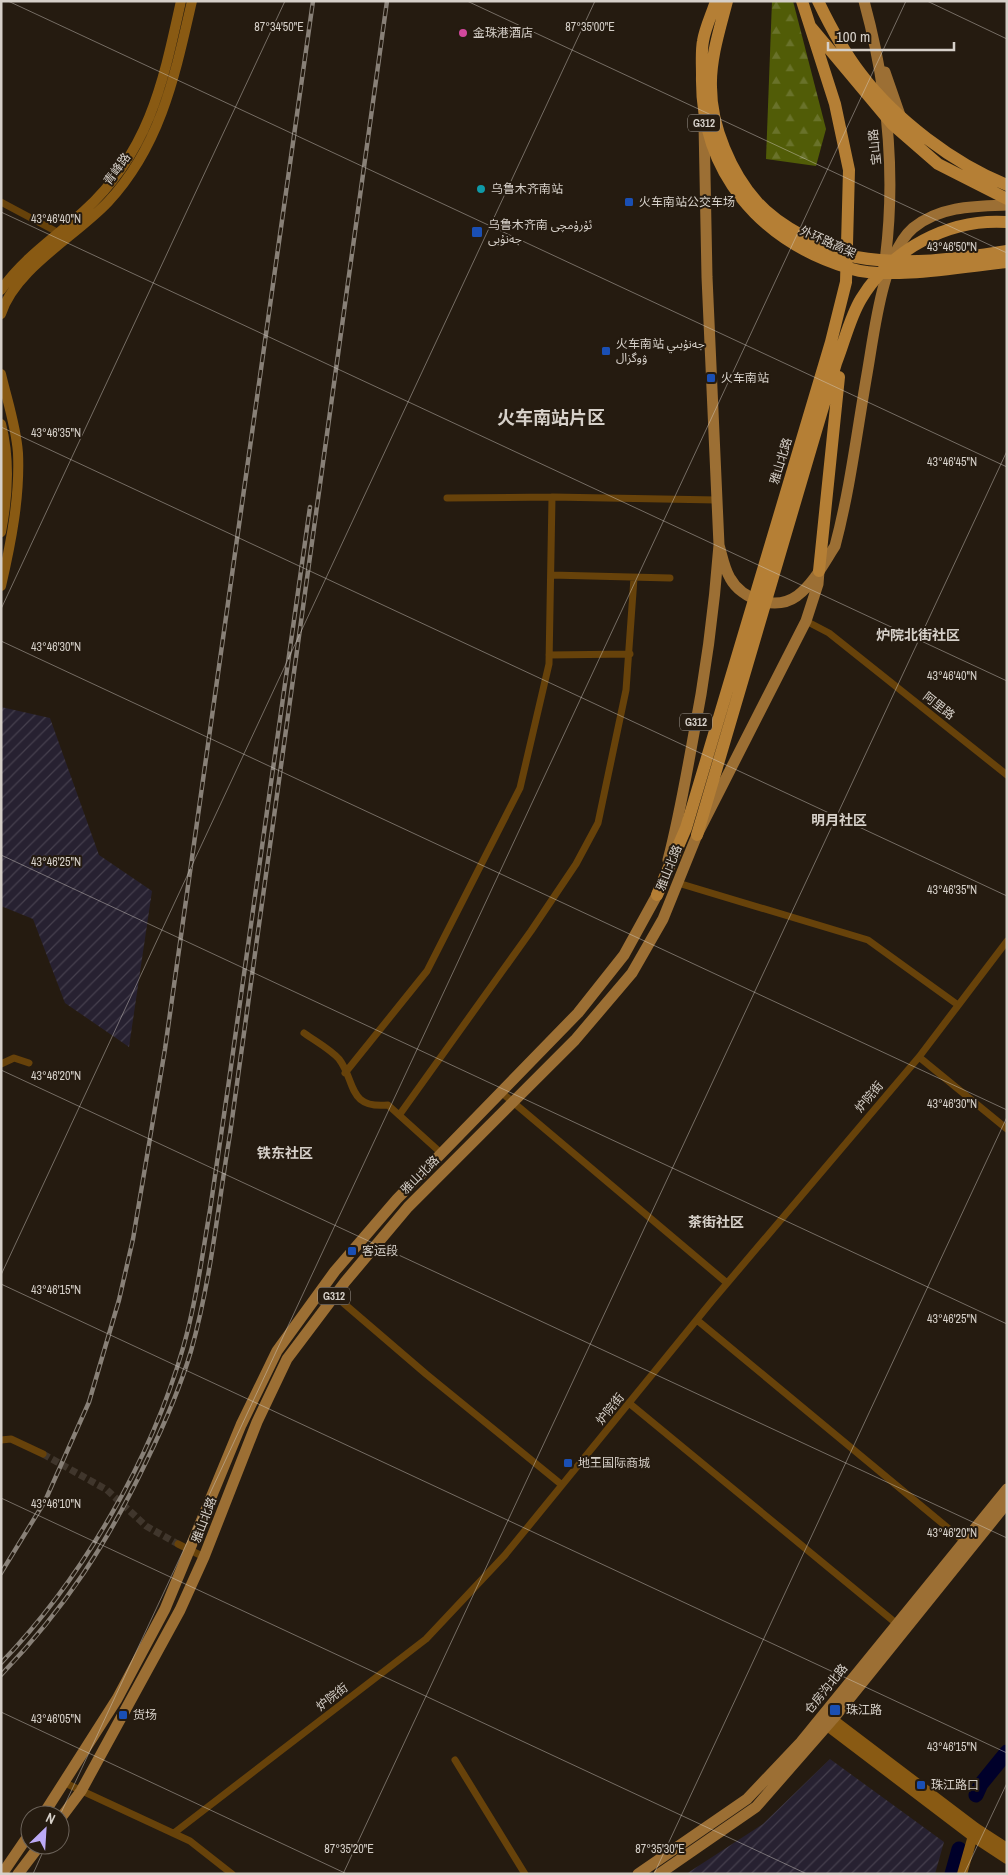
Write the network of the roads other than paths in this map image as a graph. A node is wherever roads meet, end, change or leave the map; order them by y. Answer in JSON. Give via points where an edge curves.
{"nodes":[{"id":1,"x":181,"y":1,"type":"edge"},
{"id":2,"x":192,"y":1,"type":"edge"},
{"id":3,"x":711,"y":1,"type":"edge"},
{"id":4,"x":716,"y":1,"type":"edge"},
{"id":5,"x":727,"y":1,"type":"edge"},
{"id":6,"x":802,"y":1,"type":"edge"},
{"id":7,"x":818,"y":1,"type":"edge"},
{"id":8,"x":828,"y":1,"type":"edge"},
{"id":9,"x":864,"y":1,"type":"edge"},
{"id":10,"x":832,"y":21,"type":"junction"},
{"id":11,"x":810,"y":26,"type":"junction"},
{"id":12,"x":878,"y":51,"type":"junction"},
{"id":13,"x":1007,"y":179,"type":"edge"},
{"id":14,"x":1007,"y":185,"type":"edge"},
{"id":15,"x":1007,"y":199,"type":"edge"},
{"id":16,"x":1,"y":202,"type":"edge"},
{"id":17,"x":1007,"y":205,"type":"edge"},
{"id":18,"x":1007,"y":222,"type":"edge"},
{"id":19,"x":59,"y":233,"type":"junction"},
{"id":20,"x":1007,"y":251,"type":"edge"},
{"id":21,"x":1007,"y":262,"type":"edge"},
{"id":22,"x":1,"y":290,"type":"edge"},
{"id":23,"x":881,"y":292,"type":"junction"},
{"id":24,"x":1,"y":314,"type":"edge"},
{"id":25,"x":844,"y":344,"type":"junction"},
{"id":26,"x":1,"y":374,"type":"edge"},
{"id":27,"x":1,"y":424,"type":"edge"},
{"id":28,"x":8,"y":490,"type":"edge"},
{"id":29,"x":552,"y":497,"type":"junction"},
{"id":30,"x":447,"y":498,"type":"dead end"},
{"id":31,"x":717,"y":500,"type":"junction"},
{"id":32,"x":1,"y":532,"type":"edge"},
{"id":33,"x":719,"y":545,"type":"junction"},
{"id":34,"x":819,"y":571,"type":"junction"},
{"id":35,"x":551,"y":575,"type":"junction"},
{"id":36,"x":634,"y":578,"type":"junction"},
{"id":37,"x":670,"y":578,"type":"dead end"},
{"id":38,"x":1,"y":586,"type":"edge"},
{"id":39,"x":806,"y":621,"type":"junction"},
{"id":40,"x":630,"y":654,"type":"junction"},
{"id":41,"x":549,"y":656,"type":"junction"},
{"id":42,"x":1007,"y":775,"type":"edge"},
{"id":43,"x":697,"y":836,"type":"junction"},
{"id":44,"x":678,"y":884,"type":"junction"},
{"id":45,"x":657,"y":896,"type":"junction"},
{"id":46,"x":1007,"y":941,"type":"edge"},
{"id":47,"x":958,"y":1005,"type":"junction"},
{"id":48,"x":304,"y":1033,"type":"dead end"},
{"id":49,"x":918,"y":1057,"type":"junction"},
{"id":50,"x":29,"y":1063,"type":"dead end"},
{"id":51,"x":1,"y":1064,"type":"edge"},
{"id":52,"x":345,"y":1073,"type":"junction"},
{"id":53,"x":501,"y":1092,"type":"junction"},
{"id":54,"x":513,"y":1102,"type":"junction"},
{"id":55,"x":400,"y":1114,"type":"junction"},
{"id":56,"x":1007,"y":1129,"type":"edge"},
{"id":57,"x":441,"y":1153,"type":"junction"},
{"id":58,"x":727,"y":1283,"type":"junction"},
{"id":59,"x":334,"y":1295,"type":"junction"},
{"id":60,"x":697,"y":1320,"type":"junction"},
{"id":61,"x":629,"y":1403,"type":"junction"},
{"id":62,"x":1,"y":1440,"type":"edge"},
{"id":63,"x":43,"y":1454,"type":"tunnel mouth"},
{"id":64,"x":562,"y":1485,"type":"junction"},
{"id":65,"x":1007,"y":1489,"type":"edge"},
{"id":66,"x":1007,"y":1503,"type":"edge"},
{"id":67,"x":178,"y":1544,"type":"tunnel mouth"},
{"id":68,"x":967,"y":1544,"type":"junction"},
{"id":69,"x":189,"y":1550,"type":"junction"},
{"id":70,"x":204,"y":1557,"type":"junction"},
{"id":71,"x":897,"y":1624,"type":"junction"},
{"id":72,"x":826,"y":1719,"type":"junction"},
{"id":73,"x":455,"y":1760,"type":"dead end"},
{"id":74,"x":65,"y":1783,"type":"junction"},
{"id":75,"x":81,"y":1791,"type":"junction"},
{"id":76,"x":50,"y":1805,"type":"edge"},
{"id":77,"x":70,"y":1806,"type":"edge"},
{"id":78,"x":974,"y":1832,"type":"junction"},
{"id":79,"x":174,"y":1833,"type":"junction"},
{"id":80,"x":20,"y":1848,"type":"edge"},
{"id":81,"x":1007,"y":1848,"type":"edge"},
{"id":82,"x":32,"y":1855,"type":"edge"},
{"id":83,"x":1007,"y":1859,"type":"edge"},
{"id":84,"x":2,"y":1874,"type":"edge"},
{"id":85,"x":18,"y":1874,"type":"edge"},
{"id":86,"x":232,"y":1874,"type":"edge"},
{"id":87,"x":525,"y":1874,"type":"edge"},
{"id":88,"x":638,"y":1874,"type":"edge"},
{"id":89,"x":659,"y":1874,"type":"edge"},
{"id":90,"x":962,"y":1874,"type":"edge"}],
"edges":[{"from":1,"to":19,"type":"main road","name":"青峰路","via":[[162,84],[144,131],[115,177]]},
{"from":2,"to":24,"type":"main road","name":"青峰路","via":[[169,97],[141,157],[108,202],[19,282]]},
{"from":3,"to":31,"type":"main road","number":"G312","via":[[704,125]]},
{"from":4,"to":21,"type":"highway","name":"外环路高架","via":[[703,41],[702,94],[707,134],[726,178],[753,211],[781,235],[811,252],[853,269],[890,273]]},
{"from":5,"to":20,"type":"highway","name":"外环路高架","via":[[711,87],[717,127],[737,173],[757,202],[787,226],[855,257],[945,261]]},
{"from":6,"to":11,"type":"highway","name":"雅山北路"},
{"from":7,"to":10,"type":"highway"},
{"from":8,"to":10,"type":"highway"},
{"from":9,"to":12,"type":"main road","name":"宝山路","number":"G312"},
{"from":10,"to":14,"type":"highway","via":[[861,75],[900,116],[947,153]]},
{"from":11,"to":15,"type":"highway","via":[[892,124],[938,164]]},
{"from":11,"to":45,"type":"highway","name":"雅山北路","via":[[835,104],[849,170],[846,282],[686,828]]},
{"from":12,"to":13,"type":"main road","via":[[910,136],[932,160],[965,177]]},
{"from":12,"to":23,"type":"main road","name":"宝山路","number":"G312","via":[[891,161],[890,230]]},
{"from":16,"to":19,"type":"street"},
{"from":17,"to":23,"type":"main road","via":[[940,212],[913,228],[900,243]]},
{"from":18,"to":25,"type":"highway","via":[[995,221],[929,236],[901,253],[877,276],[860,300]]},
{"from":19,"to":22,"type":"main road","name":"青峰路","via":[[23,263]]},
{"from":23,"to":34,"type":"main road","number":"G312","via":[[839,532],[835,546]]},
{"from":25,"to":34,"type":"highway"},
{"from":25,"to":43,"type":"highway"},
{"from":26,"to":28,"type":"main road","via":[[18,454]]},
{"from":27,"to":28,"type":"main road","via":[[5,437]]},
{"from":28,"to":32,"type":"main road"},
{"from":28,"to":38,"type":"main road"},
{"from":29,"to":30,"type":"street"},
{"from":29,"to":31,"type":"street"},
{"from":29,"to":35,"type":"street"},
{"from":31,"to":33,"type":"main road","number":"G312"},
{"from":33,"to":34,"type":"main road","via":[[730,580],[744,593],[763,603],[794,598]]},
{"from":33,"to":45,"type":"main road","name":"雅山北路","number":"G312","via":[[715,603],[697,721],[677,826]]},
{"from":34,"to":39,"type":"main road","name":"雅山北路","number":"G312"},
{"from":35,"to":36,"type":"street"},
{"from":35,"to":41,"type":"street"},
{"from":36,"to":37,"type":"street"},
{"from":36,"to":40,"type":"street"},
{"from":39,"to":42,"type":"street","name":"阿里路","via":[[829,633]]},
{"from":39,"to":43,"type":"main road","name":"雅山北路","number":"G312"},
{"from":40,"to":41,"type":"street"},
{"from":40,"to":55,"type":"street","via":[[626,690],[598,823],[576,864],[531,931]]},
{"from":41,"to":52,"type":"street","via":[[516,797],[427,971]]},
{"from":43,"to":44,"type":"main road","name":"雅山北路","number":"G312"},
{"from":44,"to":47,"type":"street","via":[[868,940]]},
{"from":44,"to":54,"type":"main road","name":"雅山北路","number":"G312","via":[[663,919],[632,973],[575,1040]]},
{"from":45,"to":53,"type":"main road","name":"雅山北路","number":"G312","via":[[624,954],[578,1014]]},
{"from":46,"to":47,"type":"street","name":"炉院街"},
{"from":47,"to":49,"type":"street","name":"炉院街"},
{"from":48,"to":52,"type":"street","via":[[339,1060]]},
{"from":49,"to":56,"type":"street"},
{"from":49,"to":58,"type":"street","name":"炉院街"},
{"from":50,"to":51,"type":"street","via":[[14,1058]]},
{"from":52,"to":55,"type":"street","via":[[362,1100],[375,1106],[388,1105]]},
{"from":53,"to":54,"type":"street"},
{"from":53,"to":57,"type":"main road","name":"雅山北路","number":"G312"},
{"from":54,"to":58,"type":"street"},
{"from":54,"to":59,"type":"main road","name":"雅山北路","number":"G312","via":[[408,1207]]},
{"from":55,"to":57,"type":"street"},
{"from":57,"to":69,"type":"main road","name":"雅山北路","number":"G312","via":[[335,1270],[277,1352],[241,1425]]},
{"from":58,"to":60,"type":"street","name":"炉院街"},
{"from":59,"to":64,"type":"street"},
{"from":59,"to":70,"type":"main road","name":"雅山北路","number":"G312","via":[[287,1359],[257,1422]]},
{"from":60,"to":61,"type":"street","name":"炉院街"},
{"from":60,"to":68,"type":"street"},
{"from":61,"to":64,"type":"street","name":"炉院街"},
{"from":61,"to":71,"type":"street"},
{"from":62,"to":63,"type":"street","via":[[11,1439]]},
{"from":64,"to":79,"type":"street","name":"炉院街","via":[[505,1555],[426,1639]]},
{"from":65,"to":68,"type":"main road","name":"仓房沟北路"},
{"from":66,"to":68,"type":"main road","name":"仓房沟北路"},
{"from":67,"to":69,"type":"street"},
{"from":68,"to":71,"type":"main road","name":"仓房沟北路"},
{"from":68,"to":72,"type":"main road","name":"仓房沟北路"},
{"from":69,"to":70,"type":"street"},
{"from":69,"to":74,"type":"main road","name":"雅山北路","number":"G312","via":[[165,1609],[117,1700]]},
{"from":70,"to":75,"type":"main road","name":"雅山北路","number":"G312","via":[[180,1610]]},
{"from":71,"to":72,"type":"main road","name":"仓房沟北路"},
{"from":72,"to":78,"type":"main road"},
{"from":72,"to":88,"type":"main road","name":"仓房沟北路","via":[[747,1799]]},
{"from":72,"to":89,"type":"main road","name":"仓房沟北路","via":[[756,1807]]},
{"from":73,"to":87,"type":"street"},
{"from":74,"to":75,"type":"street"},
{"from":74,"to":76,"type":"main road","name":"雅山北路","number":"G312"},
{"from":75,"to":77,"type":"main road","name":"雅山北路","number":"G312"},
{"from":75,"to":79,"type":"street"},
{"from":78,"to":81,"type":"main road"},
{"from":78,"to":83,"type":"main road"},
{"from":78,"to":90,"type":"main road"},
{"from":79,"to":86,"type":"street","via":[[190,1841]]},
{"from":80,"to":84,"type":"main road"},
{"from":82,"to":85,"type":"main road"}]}
